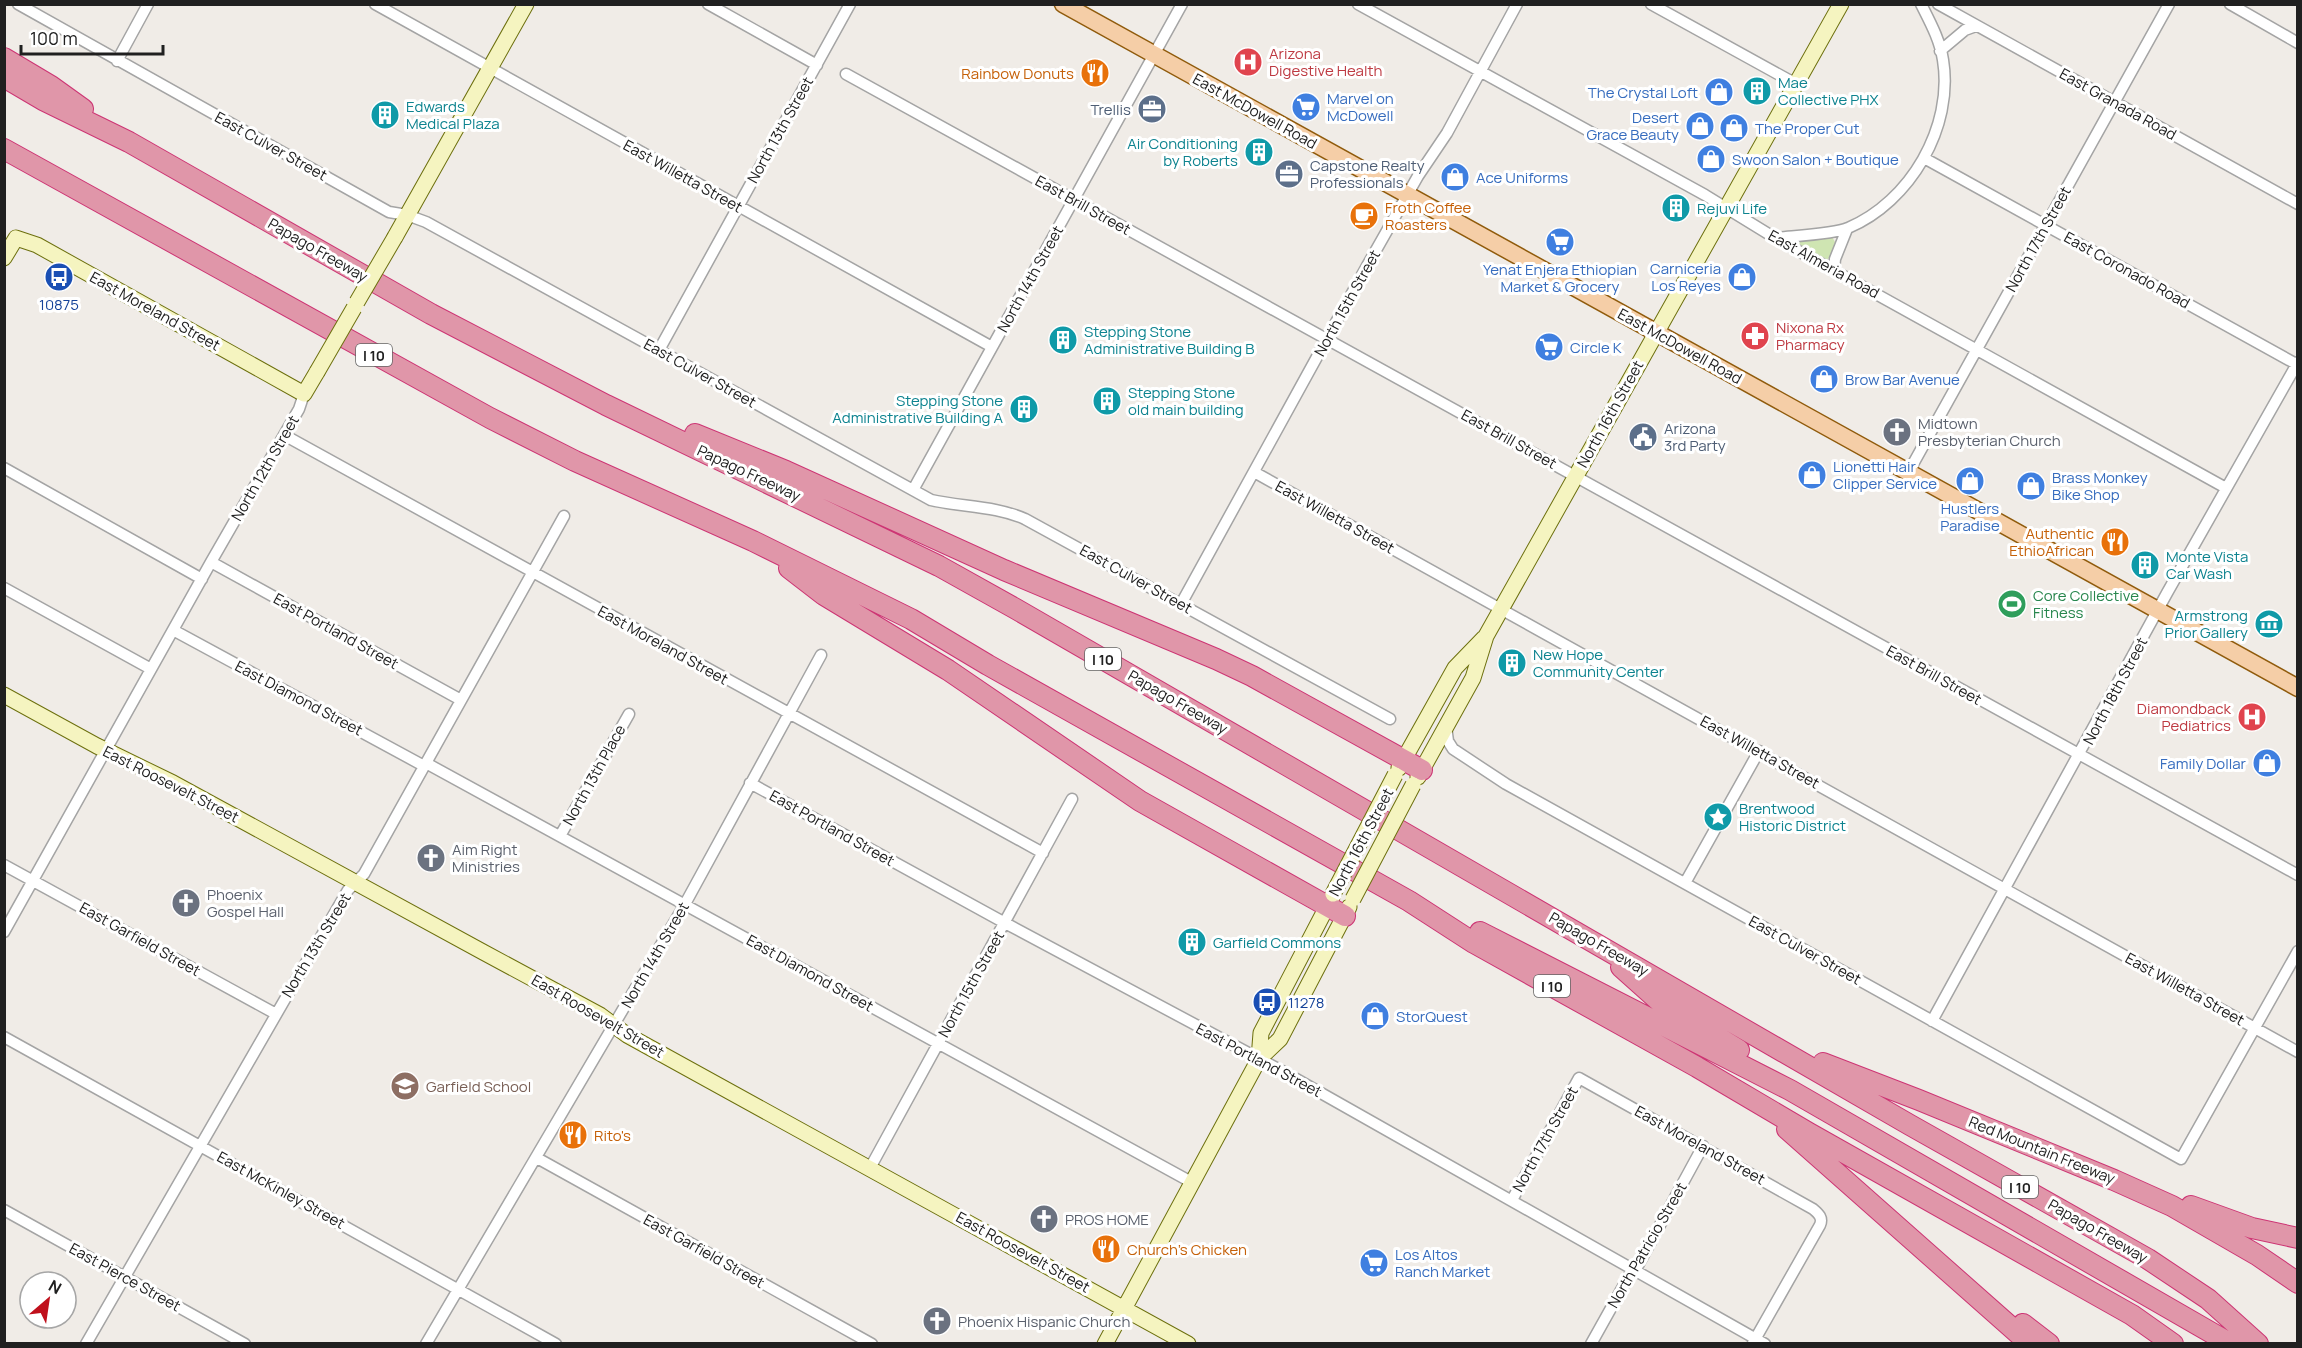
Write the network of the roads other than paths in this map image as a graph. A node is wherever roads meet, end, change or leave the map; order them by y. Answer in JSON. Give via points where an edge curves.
{"nodes":[{"id":1,"x":18,"y":4,"type":"edge"},
{"id":2,"x":148,"y":4,"type":"edge"},
{"id":3,"x":375,"y":4,"type":"edge"},
{"id":4,"x":526,"y":4,"type":"edge"},
{"id":5,"x":708,"y":4,"type":"edge"},
{"id":6,"x":850,"y":4,"type":"edge"},
{"id":7,"x":1063,"y":4,"type":"edge"},
{"id":8,"x":1182,"y":4,"type":"edge"},
{"id":9,"x":1358,"y":4,"type":"edge"},
{"id":10,"x":1516,"y":4,"type":"edge"},
{"id":11,"x":1651,"y":4,"type":"edge"},
{"id":12,"x":1840,"y":4,"type":"edge"},
{"id":13,"x":1921,"y":4,"type":"edge"},
{"id":14,"x":1938,"y":4,"type":"edge"},
{"id":15,"x":2169,"y":4,"type":"edge"},
{"id":16,"x":2230,"y":4,"type":"edge"},
{"id":17,"x":1976,"y":26,"type":"junction"},
{"id":18,"x":2298,"y":43,"type":"edge"},
{"id":19,"x":1940,"y":51,"type":"junction"},
{"id":20,"x":1154,"y":55,"type":"junction"},
{"id":21,"x":4,"y":58,"type":"edge"},
{"id":22,"x":117,"y":61,"type":"junction"},
{"id":23,"x":816,"y":65,"type":"junction"},
{"id":24,"x":489,"y":68,"type":"junction"},
{"id":25,"x":1480,"y":70,"type":"junction"},
{"id":26,"x":846,"y":74,"type":"dead end"},
{"id":27,"x":4,"y":77,"type":"edge"},
{"id":28,"x":1796,"y":84,"type":"junction"},
{"id":29,"x":2115,"y":103,"type":"junction"},
{"id":30,"x":129,"y":142,"type":"junction"},
{"id":31,"x":4,"y":149,"type":"edge"},
{"id":32,"x":1924,"y":158,"type":"junction"},
{"id":33,"x":1407,"y":195,"type":"junction"},
{"id":34,"x":1074,"y":200,"type":"junction"},
{"id":35,"x":2298,"y":204,"type":"edge"},
{"id":36,"x":738,"y":206,"type":"junction"},
{"id":37,"x":1726,"y":208,"type":"junction"},
{"id":38,"x":407,"y":215,"type":"junction"},
{"id":39,"x":2046,"y":225,"type":"junction"},
{"id":40,"x":1846,"y":229,"type":"junction"},
{"id":41,"x":10,"y":235,"type":"edge"},
{"id":42,"x":1775,"y":238,"type":"junction"},
{"id":43,"x":4,"y":258,"type":"edge"},
{"id":44,"x":1834,"y":270,"type":"junction"},
{"id":45,"x":1656,"y":333,"type":"junction"},
{"id":46,"x":1327,"y":338,"type":"junction"},
{"id":47,"x":992,"y":347,"type":"junction"},
{"id":48,"x":1977,"y":349,"type":"junction"},
{"id":49,"x":659,"y":350,"type":"junction"},
{"id":50,"x":2297,"y":364,"type":"edge"},
{"id":51,"x":304,"y":394,"type":"junction"},
{"id":52,"x":606,"y":405,"type":"junction"},
{"id":53,"x":284,"y":435,"type":"junction"},
{"id":54,"x":4,"y":468,"type":"edge"},
{"id":55,"x":1254,"y":472,"type":"junction"},
{"id":56,"x":1908,"y":473,"type":"junction"},
{"id":57,"x":1575,"y":475,"type":"junction"},
{"id":58,"x":2226,"y":488,"type":"junction"},
{"id":59,"x":913,"y":490,"type":"junction"},
{"id":60,"x":564,"y":516,"type":"dead end"},
{"id":61,"x":753,"y":541,"type":"junction"},
{"id":62,"x":211,"y":562,"type":"junction"},
{"id":63,"x":532,"y":573,"type":"junction"},
{"id":64,"x":202,"y":579,"type":"junction"},
{"id":65,"x":4,"y":588,"type":"edge"},
{"id":66,"x":1181,"y":604,"type":"junction"},
{"id":67,"x":1501,"y":609,"type":"junction"},
{"id":68,"x":2158,"y":611,"type":"junction"},
{"id":69,"x":173,"y":630,"type":"junction"},
{"id":70,"x":1486,"y":636,"type":"junction"},
{"id":71,"x":821,"y":656,"type":"dead end"},
{"id":72,"x":151,"y":669,"type":"junction"},
{"id":73,"x":2298,"y":688,"type":"edge"},
{"id":74,"x":4,"y":695,"type":"edge"},
{"id":75,"x":461,"y":700,"type":"junction"},
{"id":76,"x":629,"y":714,"type":"dead end"},
{"id":77,"x":788,"y":714,"type":"junction"},
{"id":78,"x":1390,"y":719,"type":"dead end"},
{"id":79,"x":1446,"y":726,"type":"junction"},
{"id":80,"x":106,"y":750,"type":"junction"},
{"id":81,"x":1759,"y":751,"type":"junction"},
{"id":82,"x":2080,"y":755,"type":"junction"},
{"id":83,"x":425,"y":764,"type":"junction"},
{"id":84,"x":1400,"y":768,"type":"junction"},
{"id":85,"x":1417,"y":778,"type":"junction"},
{"id":86,"x":750,"y":783,"type":"junction"},
{"id":87,"x":1072,"y":799,"type":"dead end"},
{"id":88,"x":560,"y":836,"type":"junction"},
{"id":89,"x":1042,"y":854,"type":"junction"},
{"id":90,"x":4,"y":865,"type":"edge"},
{"id":91,"x":2298,"y":875,"type":"edge"},
{"id":92,"x":33,"y":881,"type":"junction"},
{"id":93,"x":356,"y":883,"type":"junction"},
{"id":94,"x":1685,"y":883,"type":"junction"},
{"id":95,"x":2006,"y":889,"type":"junction"},
{"id":96,"x":1330,"y":901,"type":"junction"},
{"id":97,"x":1408,"y":901,"type":"junction"},
{"id":98,"x":685,"y":904,"type":"junction"},
{"id":99,"x":1349,"y":907,"type":"junction"},
{"id":100,"x":1005,"y":923,"type":"junction"},
{"id":101,"x":4,"y":932,"type":"edge"},
{"id":102,"x":1586,"y":937,"type":"junction"},
{"id":103,"x":2298,"y":951,"type":"edge"},
{"id":104,"x":276,"y":1014,"type":"junction"},
{"id":105,"x":1932,"y":1021,"type":"junction"},
{"id":106,"x":615,"y":1025,"type":"junction"},
{"id":107,"x":2255,"y":1028,"type":"junction"},
{"id":108,"x":4,"y":1037,"type":"edge"},
{"id":109,"x":939,"y":1043,"type":"junction"},
{"id":110,"x":1773,"y":1044,"type":"junction"},
{"id":111,"x":2298,"y":1052,"type":"edge"},
{"id":112,"x":1259,"y":1059,"type":"junction"},
{"id":113,"x":1579,"y":1078,"type":"joint"},
{"id":114,"x":1764,"y":1105,"type":"junction"},
{"id":115,"x":200,"y":1145,"type":"junction"},
{"id":116,"x":1703,"y":1146,"type":"junction"},
{"id":117,"x":1909,"y":1155,"type":"junction"},
{"id":118,"x":537,"y":1158,"type":"junction"},
{"id":119,"x":870,"y":1168,"type":"junction"},
{"id":120,"x":2114,"y":1180,"type":"junction"},
{"id":121,"x":1193,"y":1183,"type":"junction"},
{"id":122,"x":1512,"y":1200,"type":"junction"},
{"id":123,"x":4,"y":1210,"type":"edge"},
{"id":124,"x":2298,"y":1238,"type":"edge"},
{"id":125,"x":1946,"y":1268,"type":"junction"},
{"id":126,"x":1635,"y":1271,"type":"junction"},
{"id":127,"x":125,"y":1277,"type":"junction"},
{"id":128,"x":2298,"y":1283,"type":"edge"},
{"id":129,"x":458,"y":1289,"type":"junction"},
{"id":130,"x":1125,"y":1308,"type":"junction"},
{"id":131,"x":1758,"y":1342,"type":"edge"},
{"id":132,"x":86,"y":1344,"type":"edge"},
{"id":133,"x":245,"y":1344,"type":"edge"},
{"id":134,"x":426,"y":1344,"type":"edge"},
{"id":135,"x":556,"y":1344,"type":"edge"},
{"id":136,"x":872,"y":1344,"type":"edge"},
{"id":137,"x":1106,"y":1344,"type":"edge"},
{"id":138,"x":1188,"y":1344,"type":"edge"},
{"id":139,"x":1591,"y":1344,"type":"edge"},
{"id":140,"x":2030,"y":1344,"type":"edge"},
{"id":141,"x":2049,"y":1344,"type":"edge"},
{"id":142,"x":2173,"y":1344,"type":"edge"},
{"id":143,"x":2231,"y":1344,"type":"edge"},
{"id":144,"x":2252,"y":1344,"type":"edge"},
{"id":145,"x":2258,"y":1344,"type":"edge"}],
"edges":[{"from":1,"to":22,"type":"street","name":"East Culver Street"},
{"from":2,"to":22,"type":"street"},
{"from":3,"to":24,"type":"street","name":"East Willetta Street"},
{"from":4,"to":24,"type":"street","name":"North 12th Street"},
{"from":5,"to":23,"type":"street"},
{"from":6,"to":23,"type":"street","name":"North 13th Street"},
{"from":7,"to":20,"type":"main road","name":"East McDowell Road"},
{"from":8,"to":20,"type":"street","name":"North 14th Street"},
{"from":9,"to":25,"type":"street","name":"East Almeria Road"},
{"from":10,"to":25,"type":"street","name":"North 15th Street"},
{"from":11,"to":28,"type":"street"},
{"from":12,"to":28,"type":"street","name":"North 16th Street"},
{"from":13,"to":19,"type":"street"},
{"from":14,"to":17,"type":"street","name":"East Granada Road"},
{"from":15,"to":29,"type":"street","name":"North 17th Street"},
{"from":16,"to":18,"type":"street"},
{"from":17,"to":19,"type":"street"},
{"from":17,"to":29,"type":"street","name":"East Granada Road"},
{"from":19,"to":32,"type":"street","via":[[1944,97]]},
{"from":20,"to":33,"type":"main road","name":"East McDowell Road"},
{"from":20,"to":34,"type":"street","name":"North 14th Street"},
{"from":21,"to":30,"type":"highway"},
{"from":22,"to":38,"type":"street","name":"East Culver Street","via":[[387,211]]},
{"from":23,"to":36,"type":"street","name":"North 13th Street"},
{"from":24,"to":36,"type":"street","name":"East Willetta Street"},
{"from":24,"to":38,"type":"street","name":"North 12th Street"},
{"from":25,"to":33,"type":"street","name":"North 15th Street","via":[[1447,133]]},
{"from":25,"to":37,"type":"street","name":"East Almeria Road"},
{"from":26,"to":34,"type":"street","name":"East Brill Street"},
{"from":27,"to":30,"type":"highway","name":"Papago Freeway","number":"I 10"},
{"from":28,"to":37,"type":"street","name":"North 16th Street"},
{"from":29,"to":35,"type":"street","name":"East Granada Road"},
{"from":29,"to":39,"type":"street","name":"North 17th Street"},
{"from":30,"to":52,"type":"highway","name":"Papago Freeway","number":"I 10","via":[[431,314]]},
{"from":31,"to":61,"type":"highway","number":"I 10","via":[[490,418]]},
{"from":32,"to":39,"type":"street","name":"East Coronado Road"},
{"from":32,"to":40,"type":"street","via":[[1893,197]]},
{"from":33,"to":45,"type":"main road","name":"East McDowell Road"},
{"from":33,"to":46,"type":"street","name":"North 15th Street"},
{"from":34,"to":46,"type":"street","name":"East Brill Street"},
{"from":34,"to":47,"type":"street","name":"North 14th Street"},
{"from":36,"to":47,"type":"street","name":"East Willetta Street"},
{"from":36,"to":49,"type":"street","name":"North 13th Street"},
{"from":37,"to":42,"type":"street","name":"East Almeria Road"},
{"from":37,"to":45,"type":"street","name":"North 16th Street"},
{"from":38,"to":49,"type":"street","name":"East Culver Street"},
{"from":38,"to":51,"type":"street","name":"North 12th Street","bridge":true},
{"from":39,"to":48,"type":"street","name":"North 17th Street"},
{"from":39,"to":50,"type":"street","name":"East Coronado Road"},
{"from":40,"to":42,"type":"street"},
{"from":40,"to":44,"type":"street"},
{"from":41,"to":43,"type":"street"},
{"from":41,"to":51,"type":"street","name":"East Moreland Street","via":[[37,245]]},
{"from":42,"to":44,"type":"street","name":"East Almeria Road"},
{"from":44,"to":48,"type":"street","name":"East Almeria Road"},
{"from":45,"to":56,"type":"main road","name":"East McDowell Road"},
{"from":45,"to":57,"type":"street","name":"North 16th Street"},
{"from":46,"to":55,"type":"street","name":"North 15th Street"},
{"from":46,"to":57,"type":"street","name":"East Brill Street"},
{"from":47,"to":59,"type":"street","name":"North 14th Street"},
{"from":48,"to":56,"type":"street","name":"North 17th Street"},
{"from":48,"to":58,"type":"street","name":"East Almeria Road"},
{"from":49,"to":59,"type":"street","name":"East Culver Street"},
{"from":50,"to":58,"type":"street","name":"North 18th Street"},
{"from":51,"to":53,"type":"street","name":"North 12th Street"},
{"from":52,"to":84,"type":"highway","via":[[756,459],[1207,655],[1252,676]]},
{"from":52,"to":102,"type":"highway","name":"Papago Freeway","number":"I 10","via":[[939,566]]},
{"from":53,"to":62,"type":"street","name":"North 12th Street"},
{"from":53,"to":63,"type":"street","name":"East Moreland Street"},
{"from":54,"to":64,"type":"street"},
{"from":55,"to":66,"type":"street","name":"North 15th Street"},
{"from":55,"to":67,"type":"street","name":"East Willetta Street"},
{"from":56,"to":68,"type":"main road","name":"East McDowell Road"},
{"from":57,"to":67,"type":"street","name":"North 16th Street"},
{"from":57,"to":82,"type":"street","name":"East Brill Street"},
{"from":58,"to":68,"type":"street","name":"North 18th Street"},
{"from":59,"to":66,"type":"street","name":"East Culver Street","via":[[939,502],[1013,514]]},
{"from":60,"to":63,"type":"street","name":"North 13th Street"},
{"from":61,"to":96,"type":"highway","via":[[824,595],[948,670],[1125,792]]},
{"from":61,"to":97,"type":"highway","number":"I 10","via":[[911,619]]},
{"from":62,"to":64,"type":"street","name":"North 12th Street"},
{"from":62,"to":75,"type":"street","name":"East Portland Street"},
{"from":63,"to":75,"type":"street","name":"North 13th Street"},
{"from":63,"to":77,"type":"street","name":"East Moreland Street"},
{"from":64,"to":69,"type":"street","name":"North 12th Street"},
{"from":65,"to":72,"type":"street"},
{"from":66,"to":78,"type":"street","name":"East Culver Street"},
{"from":67,"to":70,"type":"street","name":"North 16th Street"},
{"from":67,"to":81,"type":"street","name":"East Willetta Street"},
{"from":68,"to":73,"type":"main road","name":"East McDowell Road"},
{"from":68,"to":82,"type":"street","name":"North 18th Street"},
{"from":69,"to":72,"type":"street","name":"North 12th Street"},
{"from":69,"to":83,"type":"street","name":"East Diamond Street"},
{"from":70,"to":79,"type":"street","name":"North 16th Street","via":[[1473,678]]},
{"from":70,"to":84,"type":"street","name":"North 16th Street","via":[[1455,668]]},
{"from":71,"to":77,"type":"street","name":"North 14th Street"},
{"from":72,"to":80,"type":"street","name":"North 12th Street"},
{"from":74,"to":80,"type":"street","name":"East Roosevelt Street"},
{"from":75,"to":83,"type":"street","name":"North 13th Street"},
{"from":76,"to":88,"type":"street","name":"North 13th Place"},
{"from":77,"to":86,"type":"street","name":"North 14th Street"},
{"from":77,"to":89,"type":"street","name":"East Moreland Street"},
{"from":79,"to":85,"type":"street","name":"North 16th Street"},
{"from":79,"to":94,"type":"street","name":"East Culver Street","via":[[1448,741],[1458,753],[1506,784]]},
{"from":80,"to":92,"type":"street","name":"North 12th Street"},
{"from":80,"to":93,"type":"street","name":"East Roosevelt Street"},
{"from":81,"to":94,"type":"street"},
{"from":81,"to":95,"type":"street","name":"East Willetta Street"},
{"from":82,"to":91,"type":"street","name":"East Brill Street"},
{"from":82,"to":95,"type":"street","name":"North 18th Street"},
{"from":83,"to":88,"type":"street","name":"East Diamond Street"},
{"from":83,"to":93,"type":"street","name":"North 13th Street"},
{"from":84,"to":85,"type":"highway"},
{"from":84,"to":96,"type":"street","name":"North 16th Street","bridge":true},
{"from":85,"to":99,"type":"street","name":"North 16th Street","bridge":true},
{"from":86,"to":98,"type":"street","name":"North 14th Street"},
{"from":86,"to":100,"type":"street","name":"East Portland Street"},
{"from":87,"to":89,"type":"street","name":"North 15th Street"},
{"from":88,"to":98,"type":"street","name":"East Diamond Street"},
{"from":89,"to":100,"type":"street","name":"North 15th Street"},
{"from":90,"to":92,"type":"street","name":"East Garfield Street"},
{"from":92,"to":101,"type":"street","name":"North 12th Street"},
{"from":92,"to":104,"type":"street","name":"East Garfield Street"},
{"from":93,"to":104,"type":"street","name":"North 13th Street","via":[[348,890]]},
{"from":93,"to":106,"type":"street","name":"East Roosevelt Street"},
{"from":94,"to":105,"type":"street","name":"East Culver Street"},
{"from":95,"to":105,"type":"street","name":"North 18th Street"},
{"from":95,"to":107,"type":"street","name":"East Willetta Street"},
{"from":96,"to":99,"type":"highway"},
{"from":96,"to":112,"type":"street","name":"North 16th Street","via":[[1261,1033]]},
{"from":97,"to":114,"type":"highway","number":"I 10","via":[[1474,943]]},
{"from":97,"to":117,"type":"highway","via":[[1474,928]]},
{"from":98,"to":106,"type":"street","name":"North 14th Street"},
{"from":98,"to":109,"type":"street","name":"East Diamond Street"},
{"from":99,"to":112,"type":"street","name":"North 16th Street","via":[[1280,1039]]},
{"from":100,"to":109,"type":"street","name":"North 15th Street"},
{"from":100,"to":112,"type":"street","name":"East Portland Street"},
{"from":102,"to":110,"type":"highway","name":"Papago Freeway","number":"I 10"},
{"from":102,"to":117,"type":"highway","via":[[1659,1001]]},
{"from":103,"to":107,"type":"street"},
{"from":104,"to":115,"type":"street","name":"North 13th Street"},
{"from":105,"to":107,"type":"street","name":"East Culver Street","via":[[2181,1159]]},
{"from":106,"to":118,"type":"street","name":"North 14th Street"},
{"from":106,"to":119,"type":"street","name":"East Roosevelt Street"},
{"from":107,"to":111,"type":"street","name":"East Willetta Street"},
{"from":108,"to":115,"type":"street","name":"East McKinley Street"},
{"from":109,"to":119,"type":"street","name":"North 15th Street"},
{"from":109,"to":121,"type":"street","name":"East Diamond Street"},
{"from":110,"to":120,"type":"highway","name":"Red Mountain Freeway"},
{"from":110,"to":145,"type":"highway","name":"Papago Freeway","number":"I 10","via":[[2148,1259],[2208,1299]]},
{"from":112,"to":121,"type":"street","name":"North 16th Street"},
{"from":112,"to":122,"type":"street","name":"East Portland Street"},
{"from":113,"to":116,"type":"street","name":"East Moreland Street"},
{"from":113,"to":122,"type":"street","name":"North 17th Street"},
{"from":114,"to":125,"type":"highway","via":[[1798,1142]]},
{"from":114,"to":142,"type":"highway","number":"I 10","via":[[2132,1315]]},
{"from":115,"to":127,"type":"street","name":"North 13th Street"},
{"from":115,"to":129,"type":"street","name":"East McKinley Street"},
{"from":116,"to":126,"type":"street","name":"North Patricio Street"},
{"from":116,"to":131,"type":"street","name":"East Moreland Street","via":[[1820,1214],[1822,1221]]},
{"from":117,"to":143,"type":"highway"},
{"from":117,"to":144,"type":"highway"},
{"from":118,"to":129,"type":"street","name":"North 14th Street"},
{"from":118,"to":136,"type":"street","name":"East Garfield Street"},
{"from":119,"to":130,"type":"street","name":"East Roosevelt Street"},
{"from":120,"to":124,"type":"highway","via":[[2252,1228]]},
{"from":120,"to":128,"type":"highway","name":"Red Mountain Freeway","via":[[2205,1224]]},
{"from":121,"to":130,"type":"street","name":"North 16th Street"},
{"from":122,"to":126,"type":"street","name":"East Portland Street"},
{"from":123,"to":127,"type":"street","name":"East Pierce Street"},
{"from":125,"to":140,"type":"highway"},
{"from":125,"to":141,"type":"highway"},
{"from":126,"to":131,"type":"street","name":"East Portland Street"},
{"from":126,"to":139,"type":"street","name":"North Patricio Street"},
{"from":127,"to":132,"type":"street","name":"North 13th Street"},
{"from":127,"to":133,"type":"street","name":"East Pierce Street"},
{"from":129,"to":134,"type":"street","name":"North 14th Street"},
{"from":129,"to":135,"type":"street","name":"East McKinley Street"},
{"from":130,"to":137,"type":"street","name":"North 16th Street"},
{"from":130,"to":138,"type":"street","name":"East Roosevelt Street"}]}
